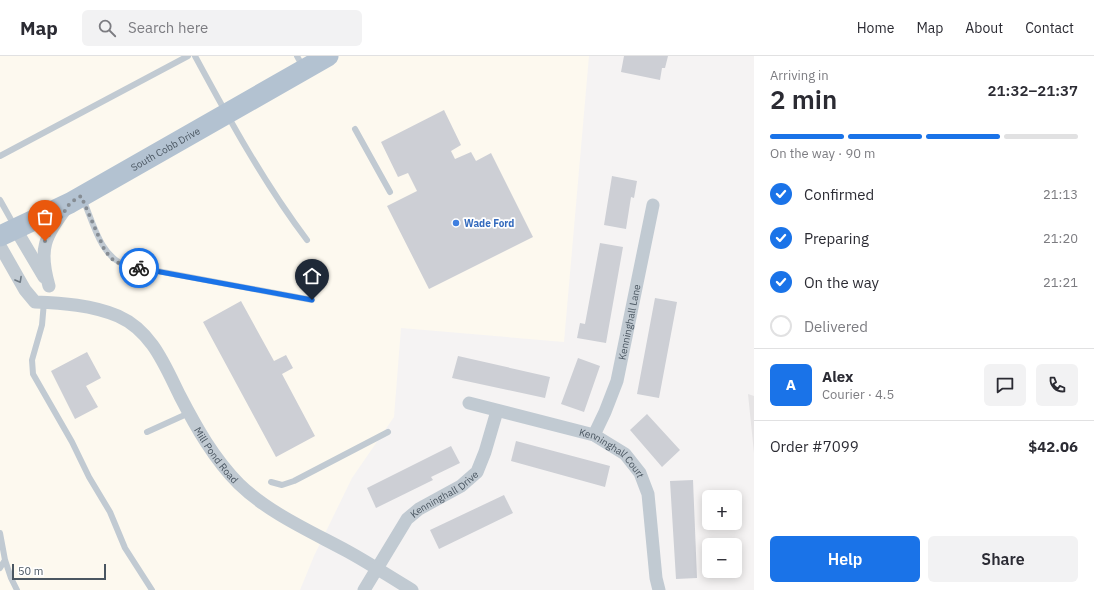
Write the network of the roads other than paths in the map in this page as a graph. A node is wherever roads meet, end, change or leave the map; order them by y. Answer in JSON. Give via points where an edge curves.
{"nodes":[{"id":1,"x":188,"y":56,"type":"edge"},
{"id":2,"x":195,"y":56,"type":"edge"},
{"id":3,"x":328,"y":56,"type":"edge"},
{"id":4,"x":301,"y":63,"type":"edge"},
{"id":5,"x":226,"y":113,"type":"junction"},
{"id":6,"x":355,"y":129,"type":"dead end"},
{"id":7,"x":0,"y":156,"type":"edge"},
{"id":8,"x":390,"y":192,"type":"dead end"},
{"id":9,"x":75,"y":199,"type":"junction"},
{"id":10,"x":0,"y":200,"type":"edge"},
{"id":11,"x":653,"y":205,"type":"dead end"},
{"id":12,"x":8,"y":232,"type":"edge"},
{"id":13,"x":307,"y":240,"type":"dead end"},
{"id":14,"x":0,"y":246,"type":"edge"},
{"id":15,"x":49,"y":286,"type":"junction"},
{"id":16,"x":312,"y":300,"type":"dead end"},
{"id":17,"x":48,"y":302,"type":"junction"},
{"id":18,"x":469,"y":403,"type":"dead end"},
{"id":19,"x":497,"y":410,"type":"junction"},
{"id":20,"x":190,"y":413,"type":"junction"},
{"id":21,"x":147,"y":432,"type":"dead end"},
{"id":22,"x":388,"y":432,"type":"dead end"},
{"id":23,"x":594,"y":435,"type":"junction"},
{"id":24,"x":271,"y":482,"type":"dead end"},
{"id":25,"x":0,"y":533,"type":"edge"},
{"id":26,"x":5,"y":560,"type":"junction"},
{"id":27,"x":0,"y":568,"type":"edge"},
{"id":28,"x":376,"y":570,"type":"junction"},
{"id":29,"x":18,"y":590,"type":"edge"},
{"id":30,"x":152,"y":590,"type":"edge"},
{"id":31,"x":364,"y":590,"type":"edge"},
{"id":32,"x":412,"y":590,"type":"edge"},
{"id":33,"x":659,"y":590,"type":"edge"}],
"edges":[{"from":1,"to":7,"type":"lane"},
{"from":2,"to":5,"type":"lane"},
{"from":3,"to":4,"type":"main road","name":"South Cobb Drive"},
{"from":4,"to":5,"type":"main road","name":"South Cobb Drive"},
{"from":5,"to":9,"type":"main road","name":"South Cobb Drive"},
{"from":5,"to":13,"type":"lane","via":[[291,219]]},
{"from":6,"to":8,"type":"lane"},
{"from":9,"to":12,"type":"main road","name":"South Cobb Drive"},
{"from":9,"to":15,"type":"street","via":[[45,241],[44,266]]},
{"from":9,"to":16,"type":"lane","via":[[105,251],[115,262]]},
{"from":10,"to":12,"type":"lane"},
{"from":11,"to":23,"type":"street","name":"Kenninghall Lane","via":[[617,381]]},
{"from":12,"to":15,"type":"street"},
{"from":14,"to":17,"type":"street","name":"Mill Pond Road","one_way":true,"via":[[24,290],[35,302]]},
{"from":15,"to":17,"type":"street"},
{"from":17,"to":20,"type":"street","name":"Mill Pond Road","via":[[85,307],[119,316],[138,330],[151,342],[163,361]]},
{"from":17,"to":30,"type":"lane","via":[[32,360],[33,374],[110,512],[125,548]]},
{"from":18,"to":19,"type":"street","name":"Kenninghall Court"},
{"from":19,"to":23,"type":"street","name":"Kenninghall Court"},
{"from":19,"to":28,"type":"street","name":"Kenninghall Drive","via":[[477,472],[461,486],[419,509],[407,519]]},
{"from":20,"to":21,"type":"lane"},
{"from":20,"to":28,"type":"street","name":"Mill Pond Road","via":[[202,436],[226,470],[252,495],[294,523]]},
{"from":22,"to":24,"type":"lane","via":[[294,481],[282,485]]},
{"from":23,"to":33,"type":"street","name":"Kenninghall Court","via":[[625,454],[645,483],[651,506]]},
{"from":25,"to":26,"type":"lane"},
{"from":26,"to":27,"type":"lane"},
{"from":26,"to":29,"type":"lane"},
{"from":28,"to":31,"type":"street","name":"Kenninghall Drive"},
{"from":28,"to":32,"type":"street","name":"Mill Pond Road"}]}
